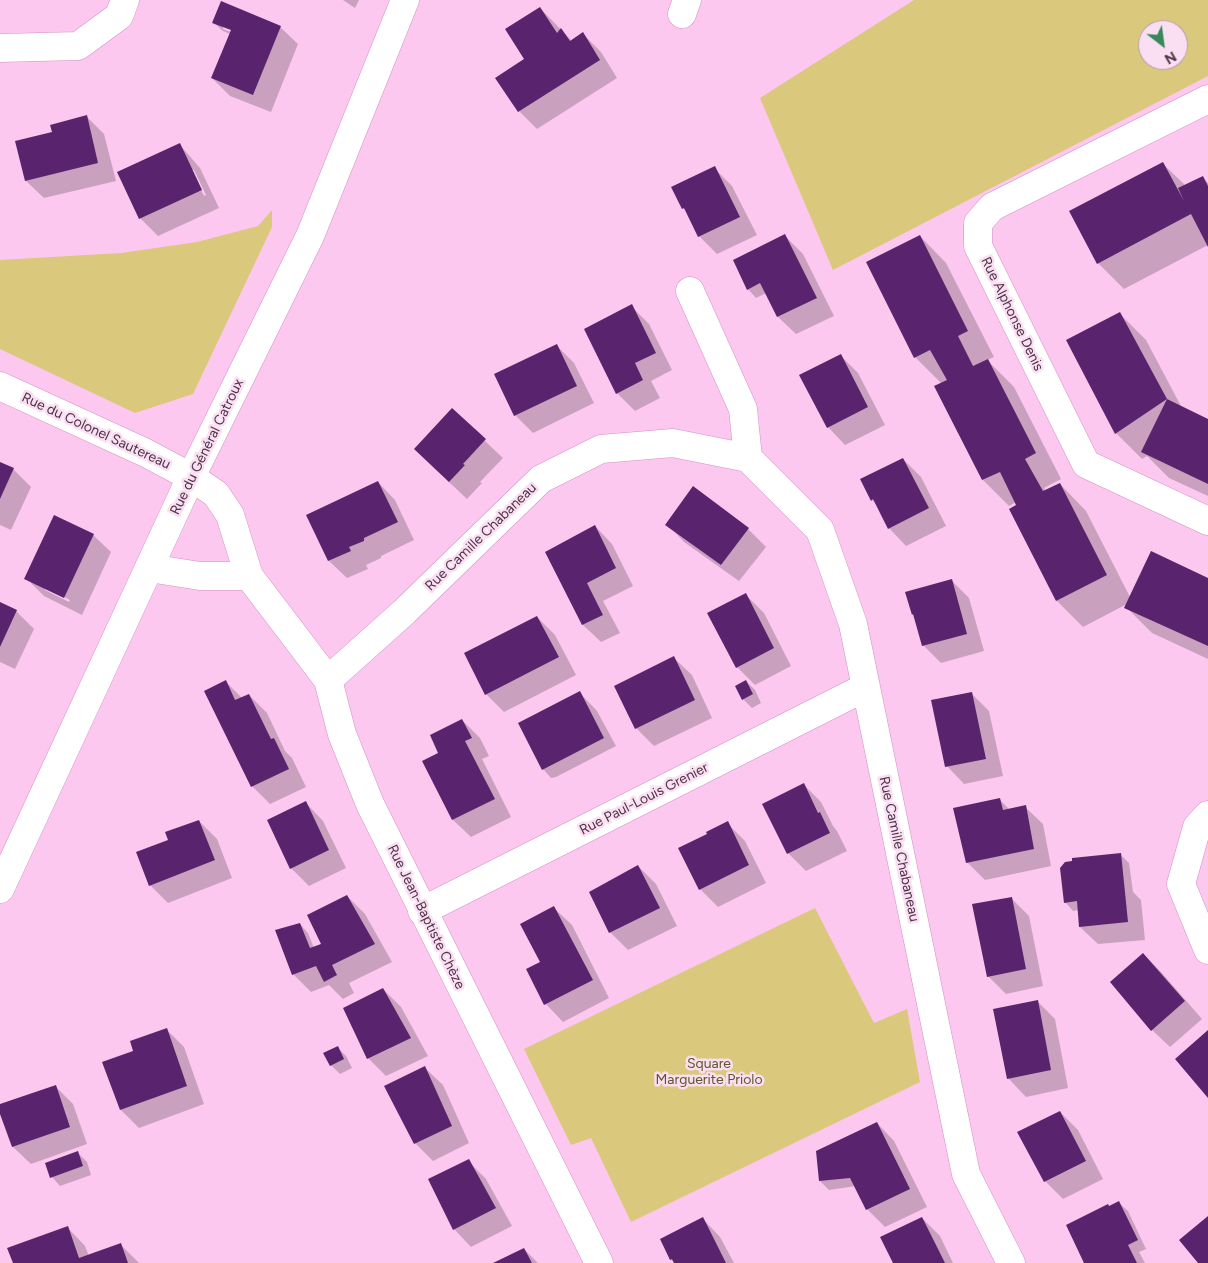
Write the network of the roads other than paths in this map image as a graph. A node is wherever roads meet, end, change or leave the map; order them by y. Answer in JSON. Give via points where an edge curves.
{"nodes":[{"id":1,"x":125,"y":0,"type":"edge"},
{"id":2,"x":405,"y":0,"type":"edge"},
{"id":3,"x":0,"y":48,"type":"edge"},
{"id":4,"x":1208,"y":98,"type":"edge"},
{"id":5,"x":690,"y":291,"type":"dead end"},
{"id":6,"x":0,"y":386,"type":"edge"},
{"id":7,"x":748,"y":458,"type":"junction"},
{"id":8,"x":192,"y":478,"type":"junction"},
{"id":9,"x":1208,"y":520,"type":"edge"},
{"id":10,"x":149,"y":568,"type":"junction"},
{"id":11,"x":249,"y":576,"type":"junction"},
{"id":12,"x":328,"y":680,"type":"junction"},
{"id":13,"x":866,"y":686,"type":"junction"},
{"id":14,"x":1208,"y":815,"type":"edge"},
{"id":15,"x":0,"y":889,"type":"edge"},
{"id":16,"x":422,"y":911,"type":"junction"},
{"id":17,"x":1208,"y":950,"type":"edge"},
{"id":18,"x":599,"y":1263,"type":"edge"},
{"id":19,"x":1010,"y":1263,"type":"edge"}],
"edges":[{"from":1,"to":3,"type":"street","via":[[119,16],[78,46]]},
{"from":2,"to":8,"type":"street","name":"Rue du Général Catroux","via":[[310,236]]},
{"from":4,"to":9,"type":"street","name":"Rue Alphonse Denis","via":[[992,207],[978,223],[978,246],[1086,464]]},
{"from":5,"to":7,"type":"street","via":[[743,409]]},
{"from":6,"to":8,"type":"street","name":"Rue du Colonel Sautereau","via":[[146,453]]},
{"from":7,"to":12,"type":"street","name":"Rue Camille Chabaneau","via":[[673,443],[601,450],[541,479],[404,612]]},
{"from":7,"to":13,"type":"street","name":"Rue Camille Chabaneau","via":[[820,530],[853,624]]},
{"from":8,"to":10,"type":"street","name":"Rue du Général Catroux"},
{"from":8,"to":11,"type":"street","name":"Rue Jean-Baptiste Chèze","via":[[216,494],[230,515]]},
{"from":10,"to":11,"type":"street","via":[[200,576]]},
{"from":10,"to":15,"type":"street","name":"Rue du Général Catroux"},
{"from":11,"to":12,"type":"street","name":"Rue Jean-Baptiste Chèze"},
{"from":12,"to":16,"type":"street","name":"Rue Jean-Baptiste Chèze","via":[[342,734],[370,804]]},
{"from":13,"to":16,"type":"street","name":"Rue Paul-Louis Grenier"},
{"from":13,"to":19,"type":"street","name":"Rue Camille Chabaneau","via":[[966,1174]]},
{"from":14,"to":17,"type":"street","via":[[1197,827],[1181,884]]},
{"from":16,"to":18,"type":"street","name":"Rue Jean-Baptiste Chèze"}]}
